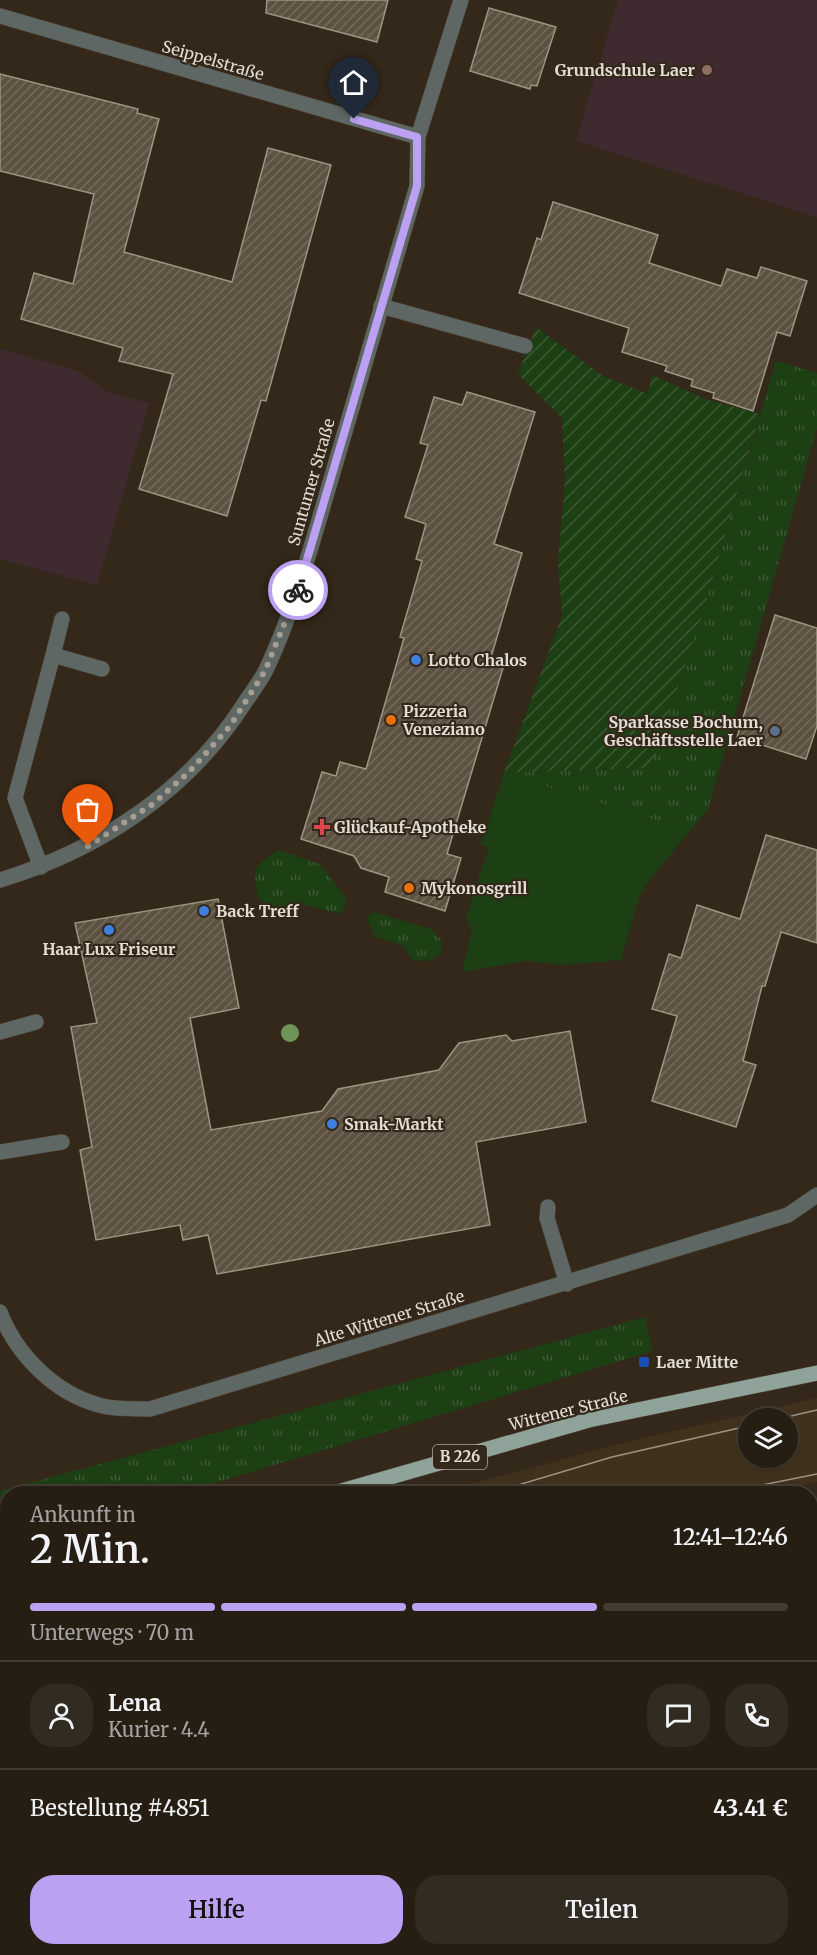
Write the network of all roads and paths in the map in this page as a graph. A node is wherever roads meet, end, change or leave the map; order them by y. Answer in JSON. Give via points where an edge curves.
{"nodes":[{"id":1,"x":460,"y":0,"type":"edge"},
{"id":2,"x":0,"y":16,"type":"edge"},
{"id":3,"x":417,"y":137,"type":"junction"},
{"id":4,"x":381,"y":306,"type":"junction"},
{"id":5,"x":525,"y":346,"type":"dead end"},
{"id":6,"x":62,"y":619,"type":"dead end"},
{"id":7,"x":53,"y":655,"type":"junction"},
{"id":8,"x":102,"y":669,"type":"dead end"},
{"id":9,"x":41,"y":867,"type":"junction"},
{"id":10,"x":0,"y":880,"type":"edge"},
{"id":11,"x":36,"y":1022,"type":"dead end"},
{"id":12,"x":0,"y":1032,"type":"edge"},
{"id":13,"x":62,"y":1142,"type":"dead end"},
{"id":14,"x":0,"y":1152,"type":"edge"},
{"id":15,"x":817,"y":1195,"type":"edge"},
{"id":16,"x":548,"y":1207,"type":"dead end"},
{"id":17,"x":567,"y":1284,"type":"junction"},
{"id":18,"x":0,"y":1312,"type":"edge"},
{"id":19,"x":817,"y":1372,"type":"edge"},
{"id":20,"x":359,"y":1486,"type":"edge"}],
"edges":[{"from":1,"to":3,"type":"street","name":"Suntumer Straße"},
{"from":2,"to":3,"type":"street","name":"Seippelstraße"},
{"from":3,"to":4,"type":"street","name":"Suntumer Straße","via":[[417,186]]},
{"from":4,"to":5,"type":"street"},
{"from":4,"to":9,"type":"street","name":"Suntumer Straße","via":[[298,588],[265,671],[230,726],[190,771],[153,804],[88,846]]},
{"from":6,"to":7,"type":"street"},
{"from":7,"to":8,"type":"street"},
{"from":7,"to":9,"type":"street","via":[[15,798]]},
{"from":9,"to":10,"type":"street","name":"Suntumer Straße"},
{"from":11,"to":12,"type":"street"},
{"from":13,"to":14,"type":"street"},
{"from":15,"to":17,"type":"street","name":"Alte Wittener Straße","via":[[788,1215]]},
{"from":16,"to":17,"type":"street","via":[[547,1218]]},
{"from":17,"to":18,"type":"street","name":"Alte Wittener Straße","via":[[150,1409],[99,1405],[55,1384],[28,1359]]},
{"from":19,"to":20,"type":"main road","name":"Wittener Straße","number":"B 226","via":[[589,1420]]}]}
